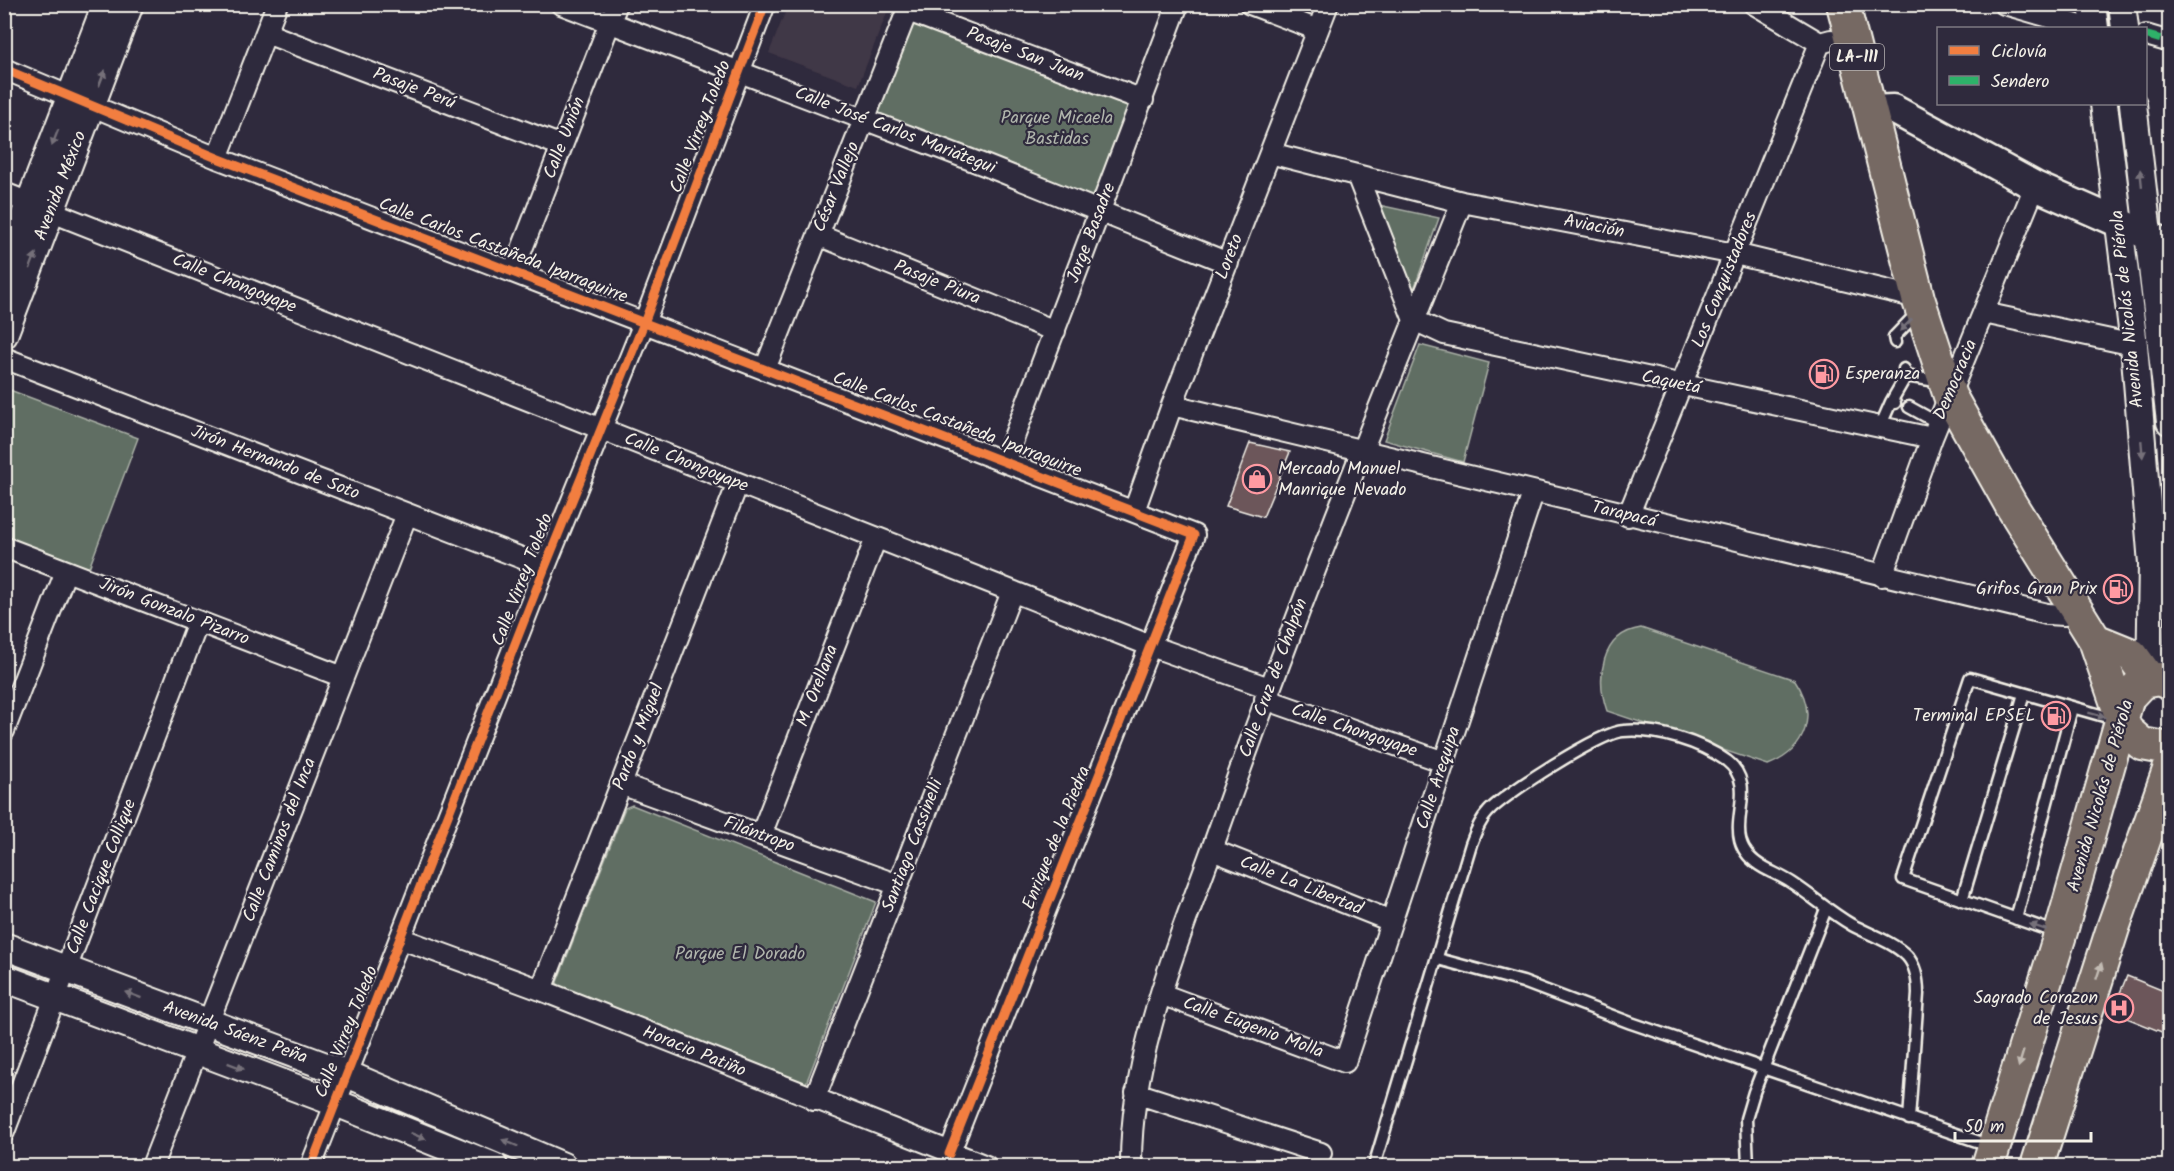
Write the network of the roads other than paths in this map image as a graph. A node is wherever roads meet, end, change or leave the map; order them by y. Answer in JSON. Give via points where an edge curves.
{"nodes":[{"id":1,"x":106,"y":4,"type":"edge"},
{"id":2,"x":130,"y":4,"type":"edge"},
{"id":3,"x":277,"y":4,"type":"edge"},
{"id":4,"x":561,"y":4,"type":"edge"},
{"id":5,"x":617,"y":4,"type":"edge"},
{"id":6,"x":765,"y":4,"type":"edge"},
{"id":7,"x":1178,"y":4,"type":"edge"},
{"id":8,"x":1250,"y":4,"type":"edge"},
{"id":9,"x":1328,"y":4,"type":"edge"},
{"id":10,"x":1754,"y":4,"type":"edge"},
{"id":11,"x":1843,"y":4,"type":"edge"},
{"id":12,"x":2004,"y":4,"type":"edge"},
{"id":13,"x":2092,"y":4,"type":"edge"},
{"id":14,"x":2122,"y":4,"type":"edge"},
{"id":15,"x":909,"y":8,"type":"edge"},
{"id":16,"x":610,"y":24,"type":"junction"},
{"id":17,"x":2084,"y":27,"type":"edge"},
{"id":18,"x":2095,"y":27,"type":"edge"},
{"id":19,"x":2125,"y":27,"type":"edge"},
{"id":20,"x":1318,"y":30,"type":"junction"},
{"id":21,"x":266,"y":33,"type":"junction"},
{"id":22,"x":1851,"y":35,"type":"junction"},
{"id":23,"x":2147,"y":36,"type":"edge"},
{"id":24,"x":2169,"y":42,"type":"edge"},
{"id":25,"x":1820,"y":43,"type":"junction"},
{"id":26,"x":4,"y":69,"type":"edge"},
{"id":27,"x":740,"y":71,"type":"junction"},
{"id":28,"x":81,"y":100,"type":"junction"},
{"id":29,"x":1143,"y":100,"type":"junction"},
{"id":30,"x":2104,"y":105,"type":"edge"},
{"id":31,"x":2133,"y":105,"type":"edge"},
{"id":32,"x":1871,"y":110,"type":"junction"},
{"id":33,"x":865,"y":119,"type":"junction"},
{"id":34,"x":562,"y":146,"type":"junction"},
{"id":35,"x":1270,"y":153,"type":"junction"},
{"id":36,"x":218,"y":158,"type":"junction"},
{"id":37,"x":1357,"y":175,"type":"junction"},
{"id":38,"x":2035,"y":186,"type":"junction"},
{"id":39,"x":4,"y":193,"type":"edge"},
{"id":40,"x":1462,"y":202,"type":"junction"},
{"id":41,"x":41,"y":208,"type":"junction"},
{"id":42,"x":1100,"y":212,"type":"junction"},
{"id":43,"x":2119,"y":223,"type":"junction"},
{"id":44,"x":818,"y":235,"type":"junction"},
{"id":45,"x":2158,"y":241,"type":"edge"},
{"id":46,"x":1736,"y":254,"type":"junction"},
{"id":47,"x":1227,"y":263,"type":"junction"},
{"id":48,"x":4,"y":269,"type":"edge"},
{"id":49,"x":513,"y":273,"type":"junction"},
{"id":50,"x":1919,"y":303,"type":"junction"},
{"id":51,"x":1984,"y":314,"type":"junction"},
{"id":52,"x":1414,"y":320,"type":"junction"},
{"id":53,"x":644,"y":323,"type":"junction"},
{"id":54,"x":1055,"y":331,"type":"junction"},
{"id":55,"x":4,"y":335,"type":"edge"},
{"id":56,"x":1895,"y":342,"type":"dead end"},
{"id":57,"x":2134,"y":345,"type":"junction"},
{"id":58,"x":4,"y":358,"type":"edge"},
{"id":59,"x":765,"y":369,"type":"junction"},
{"id":60,"x":1682,"y":385,"type":"junction"},
{"id":61,"x":1172,"y":405,"type":"junction"},
{"id":62,"x":1909,"y":407,"type":"dead end"},
{"id":63,"x":1941,"y":410,"type":"junction"},
{"id":64,"x":2169,"y":422,"type":"edge"},
{"id":65,"x":1880,"y":427,"type":"junction"},
{"id":66,"x":601,"y":429,"type":"junction"},
{"id":67,"x":1361,"y":451,"type":"junction"},
{"id":68,"x":1005,"y":462,"type":"junction"},
{"id":69,"x":738,"y":483,"type":"junction"},
{"id":70,"x":1533,"y":493,"type":"junction"},
{"id":71,"x":1134,"y":511,"type":"junction"},
{"id":72,"x":407,"y":514,"type":"junction"},
{"id":73,"x":1628,"y":516,"type":"junction"},
{"id":74,"x":1194,"y":535,"type":"joint"},
{"id":75,"x":876,"y":538,"type":"junction"},
{"id":76,"x":4,"y":548,"type":"edge"},
{"id":77,"x":545,"y":567,"type":"junction"},
{"id":78,"x":66,"y":571,"type":"junction"},
{"id":79,"x":1882,"y":576,"type":"junction"},
{"id":80,"x":1012,"y":592,"type":"junction"},
{"id":81,"x":2076,"y":609,"type":"junction"},
{"id":82,"x":198,"y":622,"type":"junction"},
{"id":83,"x":2095,"y":640,"type":"junction"},
{"id":84,"x":1151,"y":646,"type":"junction"},
{"id":85,"x":344,"y":677,"type":"junction"},
{"id":86,"x":2160,"y":682,"type":"edge"},
{"id":87,"x":1267,"y":694,"type":"junction"},
{"id":88,"x":2024,"y":694,"type":"junction"},
{"id":89,"x":2072,"y":708,"type":"junction"},
{"id":90,"x":2123,"y":722,"type":"junction"},
{"id":91,"x":4,"y":732,"type":"edge"},
{"id":92,"x":2169,"y":749,"type":"edge"},
{"id":93,"x":1444,"y":762,"type":"junction"},
{"id":94,"x":2169,"y":767,"type":"edge"},
{"id":95,"x":621,"y":784,"type":"junction"},
{"id":96,"x":2158,"y":822,"type":"edge"},
{"id":97,"x":761,"y":835,"type":"junction"},
{"id":98,"x":1212,"y":850,"type":"junction"},
{"id":99,"x":898,"y":885,"type":"junction"},
{"id":100,"x":1962,"y":900,"type":"junction"},
{"id":101,"x":1826,"y":909,"type":"junction"},
{"id":102,"x":2016,"y":919,"type":"junction"},
{"id":103,"x":1391,"y":921,"type":"junction"},
{"id":104,"x":2060,"y":934,"type":"junction"},
{"id":105,"x":402,"y":939,"type":"junction"},
{"id":106,"x":4,"y":946,"type":"edge"},
{"id":107,"x":1438,"y":959,"type":"junction"},
{"id":108,"x":66,"y":970,"type":"junction"},
{"id":109,"x":4,"y":978,"type":"edge"},
{"id":110,"x":541,"y":990,"type":"junction"},
{"id":111,"x":1161,"y":994,"type":"junction"},
{"id":112,"x":55,"y":999,"type":"junction"},
{"id":113,"x":208,"y":1023,"type":"junction"},
{"id":114,"x":197,"y":1051,"type":"junction"},
{"id":115,"x":1345,"y":1062,"type":"joint"},
{"id":116,"x":1763,"y":1066,"type":"junction"},
{"id":117,"x":348,"y":1074,"type":"junction"},
{"id":118,"x":1136,"y":1093,"type":"junction"},
{"id":119,"x":814,"y":1100,"type":"junction"},
{"id":120,"x":336,"y":1103,"type":"junction"},
{"id":121,"x":1909,"y":1119,"type":"junction"},
{"id":122,"x":4,"y":1132,"type":"edge"},
{"id":123,"x":1321,"y":1153,"type":"dead end"},
{"id":124,"x":949,"y":1154,"type":"junction"},
{"id":125,"x":1991,"y":1157,"type":"edge"},
{"id":126,"x":152,"y":1167,"type":"edge"},
{"id":127,"x":311,"y":1167,"type":"edge"},
{"id":128,"x":495,"y":1167,"type":"edge"},
{"id":129,"x":563,"y":1167,"type":"edge"},
{"id":130,"x":986,"y":1167,"type":"edge"},
{"id":131,"x":1131,"y":1167,"type":"edge"},
{"id":132,"x":1374,"y":1167,"type":"edge"},
{"id":133,"x":1748,"y":1167,"type":"edge"},
{"id":134,"x":2037,"y":1167,"type":"edge"}],
"edges":[{"from":1,"to":28,"type":"street","name":"Avenida México"},
{"from":28,"to":2,"type":"street","name":"Avenida México","one_way":true},
{"from":3,"to":21,"type":"street"},
{"from":4,"to":16,"type":"street","name":"Calle José Carlos Mariátegui"},
{"from":5,"to":16,"type":"street","name":"Calle Unión"},
{"from":6,"to":27,"type":"street","name":"Calle Virrey Toledo"},
{"from":7,"to":29,"type":"street","name":"Jorge Basadre"},
{"from":8,"to":20,"type":"street"},
{"from":9,"to":20,"type":"street","name":"Loreto"},
{"from":10,"to":25,"type":"street"},
{"from":11,"to":22,"type":"main road","number":"LA-111"},
{"from":12,"to":17,"type":"street"},
{"from":13,"to":18,"type":"street"},
{"from":14,"to":19,"type":"street"},
{"from":15,"to":29,"type":"street","name":"Pasaje San Juan"},
{"from":15,"to":33,"type":"street","name":"César Vallejo"},
{"from":16,"to":27,"type":"street","name":"Calle José Carlos Mariátegui"},
{"from":16,"to":34,"type":"street","name":"Calle Unión"},
{"from":20,"to":35,"type":"street","name":"Loreto"},
{"from":21,"to":34,"type":"street","name":"Pasaje Perú"},
{"from":21,"to":36,"type":"street"},
{"from":22,"to":25,"type":"street"},
{"from":22,"to":32,"type":"main road","number":"LA-111"},
{"from":23,"to":24,"type":"street"},
{"from":25,"to":46,"type":"street","name":"Los Conquistadores"},
{"from":26,"to":28,"type":"street","name":"Calle Carlos Castañeda Iparraguirre"},
{"from":27,"to":33,"type":"street","name":"Calle José Carlos Mariátegui"},
{"from":27,"to":53,"type":"street","name":"Calle Virrey Toledo"},
{"from":28,"to":36,"type":"street","name":"Calle Carlos Castañeda Iparraguirre"},
{"from":28,"to":41,"type":"street","name":"Avenida México"},
{"from":29,"to":42,"type":"street","name":"Jorge Basadre"},
{"from":30,"to":43,"type":"street","name":"Avenida Nicolás de Piérola"},
{"from":45,"to":31,"type":"street","name":"Avenida Nicolás de Piérola","one_way":true},
{"from":32,"to":38,"type":"main road","via":[[1893,109]]},
{"from":32,"to":50,"type":"main road"},
{"from":33,"to":42,"type":"street","name":"Calle José Carlos Mariátegui"},
{"from":33,"to":44,"type":"street","name":"César Vallejo"},
{"from":34,"to":49,"type":"street","name":"Calle Unión"},
{"from":35,"to":37,"type":"street","name":"Aviación"},
{"from":35,"to":47,"type":"street","name":"Loreto"},
{"from":36,"to":49,"type":"street","name":"Calle Carlos Castañeda Iparraguirre"},
{"from":37,"to":40,"type":"street","name":"Aviación"},
{"from":37,"to":52,"type":"street"},
{"from":38,"to":43,"type":"main road"},
{"from":38,"to":51,"type":"street","name":"Democracia"},
{"from":39,"to":41,"type":"street","name":"Calle Chongoyape"},
{"from":40,"to":46,"type":"street","name":"Aviación"},
{"from":40,"to":52,"type":"street","name":"Calle Cruz de Chalpón"},
{"from":41,"to":48,"type":"street","name":"Avenida México"},
{"from":55,"to":41,"type":"street","name":"Avenida México","one_way":true},
{"from":41,"to":66,"type":"street","name":"Calle Chongoyape"},
{"from":42,"to":47,"type":"street","name":"Calle José Carlos Mariátegui"},
{"from":42,"to":54,"type":"street","name":"Jorge Basadre"},
{"from":43,"to":45,"type":"main road"},
{"from":43,"to":57,"type":"street","name":"Avenida Nicolás de Piérola"},
{"from":44,"to":54,"type":"street","name":"Pasaje Piura"},
{"from":44,"to":59,"type":"street","name":"César Vallejo"},
{"from":45,"to":64,"type":"street","name":"Avenida Nicolás de Piérola"},
{"from":46,"to":50,"type":"street","name":"Aviación"},
{"from":46,"to":60,"type":"street","name":"Los Conquistadores"},
{"from":47,"to":61,"type":"street","name":"Loreto"},
{"from":49,"to":53,"type":"street","name":"Calle Carlos Castañeda Iparraguirre"},
{"from":50,"to":56,"type":"lane","one_way":true,"via":[[1894,337]]},
{"from":50,"to":63,"type":"main road"},
{"from":51,"to":57,"type":"street"},
{"from":51,"to":63,"type":"street","name":"Democracia"},
{"from":52,"to":60,"type":"street","name":"Caquetá","via":[[1444,334]]},
{"from":52,"to":67,"type":"street","name":"Calle Cruz de Chalpón"},
{"from":53,"to":59,"type":"street","name":"Calle Carlos Castañeda Iparraguirre"},
{"from":53,"to":66,"type":"street","name":"Calle Virrey Toledo"},
{"from":54,"to":68,"type":"street","name":"Jorge Basadre"},
{"from":57,"to":86,"type":"street","name":"Avenida Nicolás de Piérola","one_way":true},
{"from":58,"to":72,"type":"street","name":"Jirón Hernando de Soto"},
{"from":59,"to":68,"type":"street","name":"Calle Carlos Castañeda Iparraguirre"},
{"from":60,"to":65,"type":"street","name":"Caquetá"},
{"from":60,"to":73,"type":"street","name":"Los Conquistadores"},
{"from":61,"to":67,"type":"street","name":"Tarapacá"},
{"from":61,"to":71,"type":"street","name":"Loreto"},
{"from":62,"to":63,"type":"lane"},
{"from":63,"to":65,"type":"street","name":"Caquetá"},
{"from":63,"to":65,"type":"lane","via":[[1905,373]]},
{"from":63,"to":79,"type":"street","name":"Democracia"},
{"from":63,"to":81,"type":"main road","via":[[2011,505]]},
{"from":66,"to":69,"type":"street","name":"Calle Chongoyape"},
{"from":66,"to":77,"type":"street","name":"Calle Virrey Toledo"},
{"from":67,"to":70,"type":"street","name":"Tarapacá"},
{"from":67,"to":87,"type":"street","name":"Calle Cruz de Chalpón"},
{"from":68,"to":71,"type":"street","name":"Calle Carlos Castañeda Iparraguirre"},
{"from":69,"to":75,"type":"street","name":"Calle Chongoyape"},
{"from":69,"to":95,"type":"street","name":"Pardo y Miguel"},
{"from":70,"to":73,"type":"street","name":"Tarapacá"},
{"from":70,"to":93,"type":"street","name":"Calle Arequipa"},
{"from":71,"to":74,"type":"street","name":"Calle Carlos Castañeda Iparraguirre"},
{"from":72,"to":77,"type":"street","name":"Jirón Hernando de Soto"},
{"from":72,"to":85,"type":"street","name":"Calle Caminos del Inca"},
{"from":73,"to":79,"type":"street","name":"Tarapacá"},
{"from":74,"to":84,"type":"street","name":"Enrique de la Piedra"},
{"from":75,"to":80,"type":"street","name":"Calle Chongoyape"},
{"from":75,"to":97,"type":"street","name":"M. Orellana"},
{"from":76,"to":78,"type":"street","name":"Jirón Gonzalo Pizarro"},
{"from":77,"to":105,"type":"street","name":"Calle Virrey Toledo"},
{"from":78,"to":82,"type":"street","name":"Jirón Gonzalo Pizarro"},
{"from":78,"to":91,"type":"street"},
{"from":79,"to":81,"type":"street","name":"Tarapacá","via":[[2048,614],[2064,615]]},
{"from":80,"to":84,"type":"street","name":"Calle Chongoyape"},
{"from":80,"to":99,"type":"street","name":"Santiago Cassinelli"},
{"from":81,"to":83,"type":"main road"},
{"from":82,"to":85,"type":"street","name":"Jirón Gonzalo Pizarro"},
{"from":82,"to":108,"type":"street","name":"Calle Cacique Collique"},
{"from":83,"to":86,"type":"main road","via":[[2132,655]]},
{"from":83,"to":90,"type":"main road"},
{"from":84,"to":87,"type":"street","name":"Calle Chongoyape"},
{"from":84,"to":124,"type":"street","name":"Enrique de la Piedra"},
{"from":85,"to":113,"type":"street","name":"Calle Caminos del Inca"},
{"from":86,"to":90,"type":"main road","name":"Avenida Nicolás de Piérola","via":[[2135,687],[2128,697]]},
{"from":87,"to":93,"type":"street","name":"Calle Chongoyape"},
{"from":87,"to":98,"type":"street","name":"Calle Cruz de Chalpón"},
{"from":88,"to":89,"type":"lane"},
{"from":88,"to":100,"type":"lane"},
{"from":88,"to":100,"type":"lane","via":[[1970,678],[1903,879]]},
{"from":89,"to":90,"type":"lane","one_way":true},
{"from":89,"to":102,"type":"lane"},
{"from":90,"to":92,"type":"main road","via":[[2136,740]]},
{"from":90,"to":104,"type":"main road","name":"Avenida Nicolás de Piérola"},
{"from":93,"to":103,"type":"street","name":"Calle Arequipa"},
{"from":94,"to":96,"type":"main road"},
{"from":95,"to":97,"type":"street","name":"Filántropo"},
{"from":95,"to":110,"type":"street","name":"Pardo y Miguel"},
{"from":134,"to":96,"type":"main road","one_way":true},
{"from":97,"to":99,"type":"street","name":"Filántropo"},
{"from":98,"to":103,"type":"street","name":"Calle La Libertad"},
{"from":98,"to":111,"type":"street","name":"Calle Cruz de Chalpón"},
{"from":99,"to":119,"type":"street","name":"Santiago Cassinelli"},
{"from":100,"to":102,"type":"lane"},
{"from":101,"to":107,"type":"lane","via":[[1790,881],[1751,860],[1742,849],[1738,837],[1742,787],[1739,775],[1729,763],[1681,740],[1623,731],[1594,741],[1518,787],[1485,814],[1472,844]]},
{"from":101,"to":116,"type":"lane"},
{"from":101,"to":121,"type":"lane","via":[[1896,948],[1908,957],[1914,970],[1918,994]]},
{"from":104,"to":102,"type":"lane","one_way":true},
{"from":103,"to":115,"type":"street","name":"Calle Arequipa"},
{"from":104,"to":125,"type":"main road","name":"Avenida Nicolás de Piérola","one_way":true},
{"from":105,"to":110,"type":"street","name":"Horacio Patiño"},
{"from":105,"to":117,"type":"street","name":"Calle Virrey Toledo"},
{"from":106,"to":108,"type":"street","name":"Avenida Sáenz Peña"},
{"from":107,"to":116,"type":"lane","via":[[1523,982],[1631,1023]]},
{"from":107,"to":132,"type":"lane"},
{"from":108,"to":112,"type":"street","name":"Calle Cacique Collique"},
{"from":113,"to":108,"type":"street","name":"Avenida Sáenz Peña","one_way":true},
{"from":109,"to":112,"type":"street","name":"Avenida Sáenz Peña"},
{"from":110,"to":119,"type":"street","name":"Horacio Patiño"},
{"from":111,"to":115,"type":"street","name":"Calle Eugenio Molla"},
{"from":111,"to":118,"type":"street","name":"Calle Cruz de Chalpón"},
{"from":112,"to":114,"type":"street","name":"Avenida Sáenz Peña"},
{"from":112,"to":122,"type":"street","name":"Calle Cacique Collique"},
{"from":113,"to":114,"type":"street","name":"Calle Caminos del Inca"},
{"from":113,"to":117,"type":"street","name":"Avenida Sáenz Peña"},
{"from":114,"to":120,"type":"street","name":"Avenida Sáenz Peña","one_way":true},
{"from":114,"to":126,"type":"street","name":"Calle Caminos del Inca"},
{"from":116,"to":121,"type":"lane"},
{"from":116,"to":133,"type":"lane","via":[[1746,1119]]},
{"from":117,"to":120,"type":"street","name":"Calle Virrey Toledo"},
{"from":129,"to":117,"type":"street","name":"Avenida Sáenz Peña","one_way":true},
{"from":118,"to":123,"type":"street"},
{"from":118,"to":131,"type":"street","name":"Calle Cruz de Chalpón"},
{"from":119,"to":124,"type":"street","name":"Horacio Patiño"},
{"from":120,"to":127,"type":"street","name":"Calle Virrey Toledo"},
{"from":120,"to":128,"type":"street","name":"Avenida Sáenz Peña","one_way":true},
{"from":121,"to":125,"type":"lane"},
{"from":124,"to":130,"type":"street","name":"Horacio Patiño"}]}
